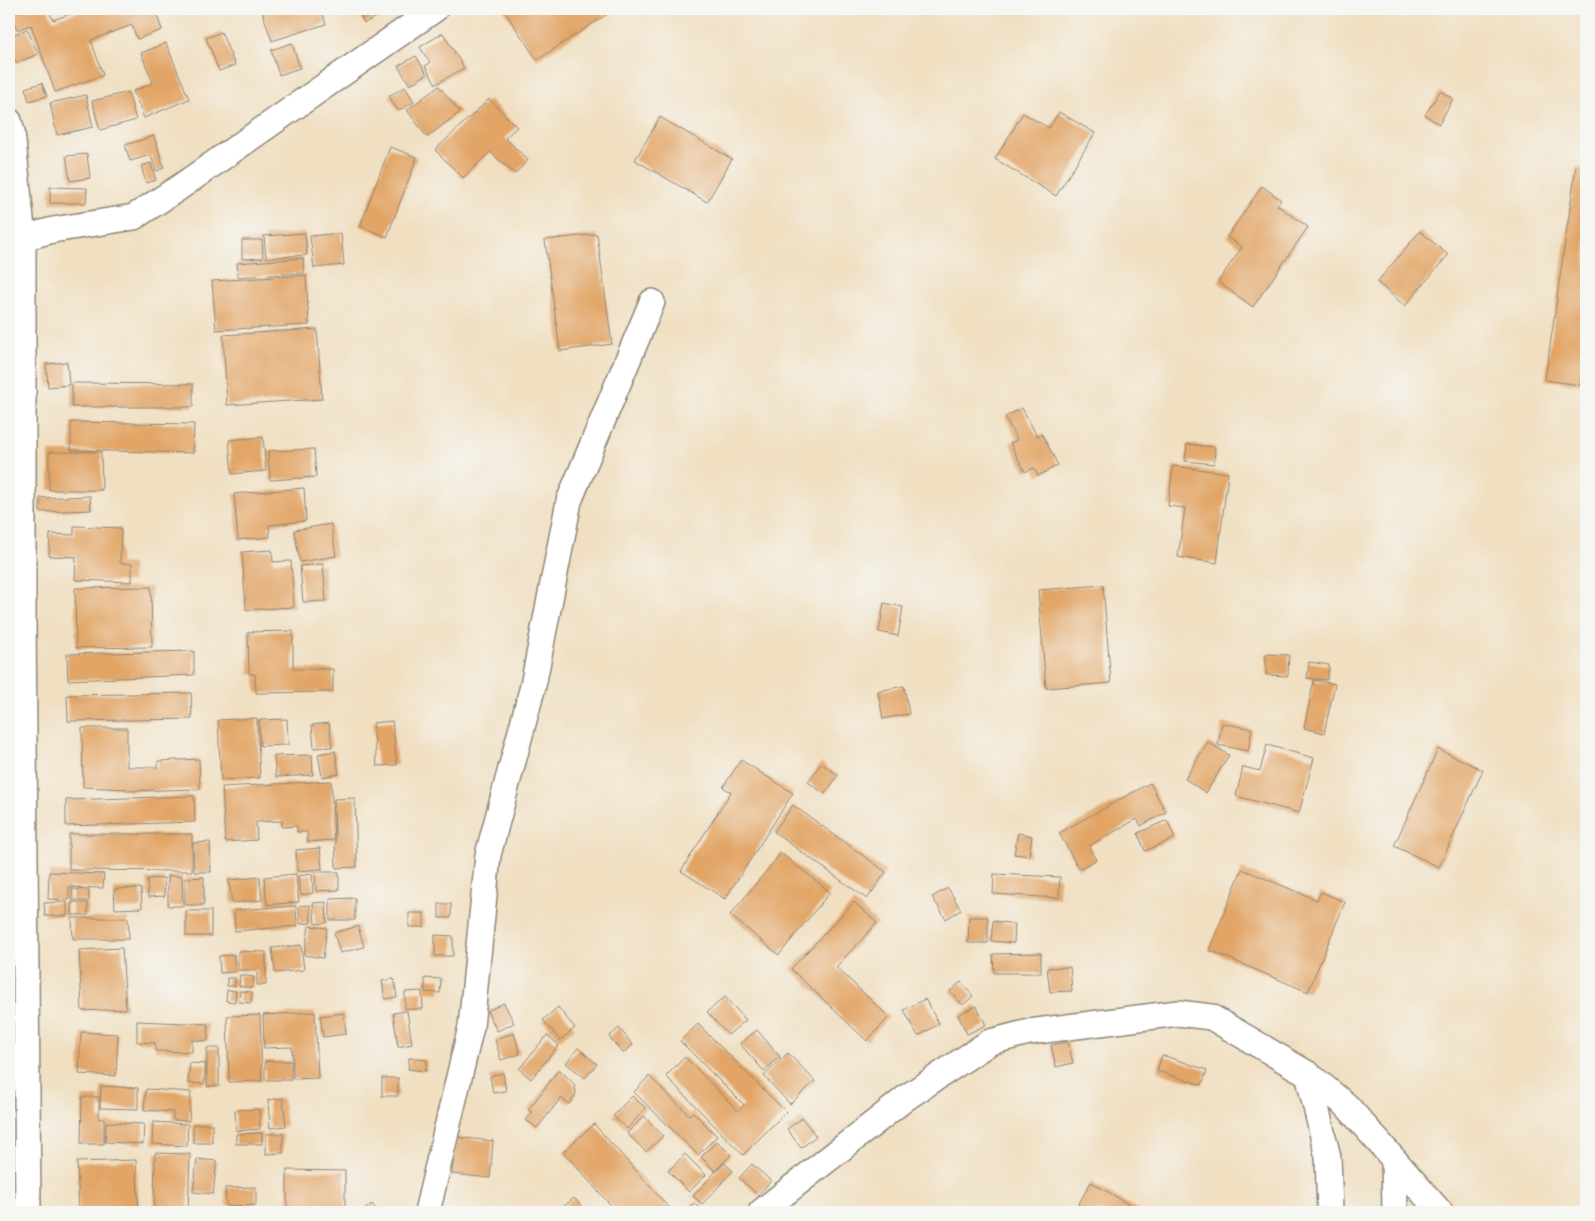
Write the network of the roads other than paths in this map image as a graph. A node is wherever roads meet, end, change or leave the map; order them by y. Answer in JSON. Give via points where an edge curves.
{"nodes":[{"id":1,"x":435,"y":9,"type":"edge"},
{"id":2,"x":9,"y":121,"type":"edge"},
{"id":3,"x":23,"y":238,"type":"junction"},
{"id":4,"x":652,"y":302,"type":"dead end"},
{"id":5,"x":1308,"y":1074,"type":"junction"},
{"id":6,"x":1394,"y":1160,"type":"junction"},
{"id":7,"x":28,"y":1212,"type":"edge"},
{"id":8,"x":427,"y":1212,"type":"edge"},
{"id":9,"x":761,"y":1212,"type":"edge"},
{"id":10,"x":1330,"y":1212,"type":"edge"},
{"id":11,"x":1395,"y":1212,"type":"edge"},
{"id":12,"x":1440,"y":1212,"type":"edge"}],
"edges":[{"from":1,"to":3,"type":"street","via":[[134,217]]},
{"from":2,"to":3,"type":"street"},
{"from":3,"to":7,"type":"street"},
{"from":4,"to":8,"type":"street","via":[[569,501],[533,686],[488,855],[471,1027]]},
{"from":5,"to":6,"type":"street","via":[[1347,1106]]},
{"from":5,"to":9,"type":"street","via":[[1211,1017],[1178,1013],[1019,1034],[990,1042],[907,1097]]},
{"from":5,"to":10,"type":"street","via":[[1328,1157]]},
{"from":6,"to":11,"type":"street"},
{"from":6,"to":12,"type":"street"}]}
